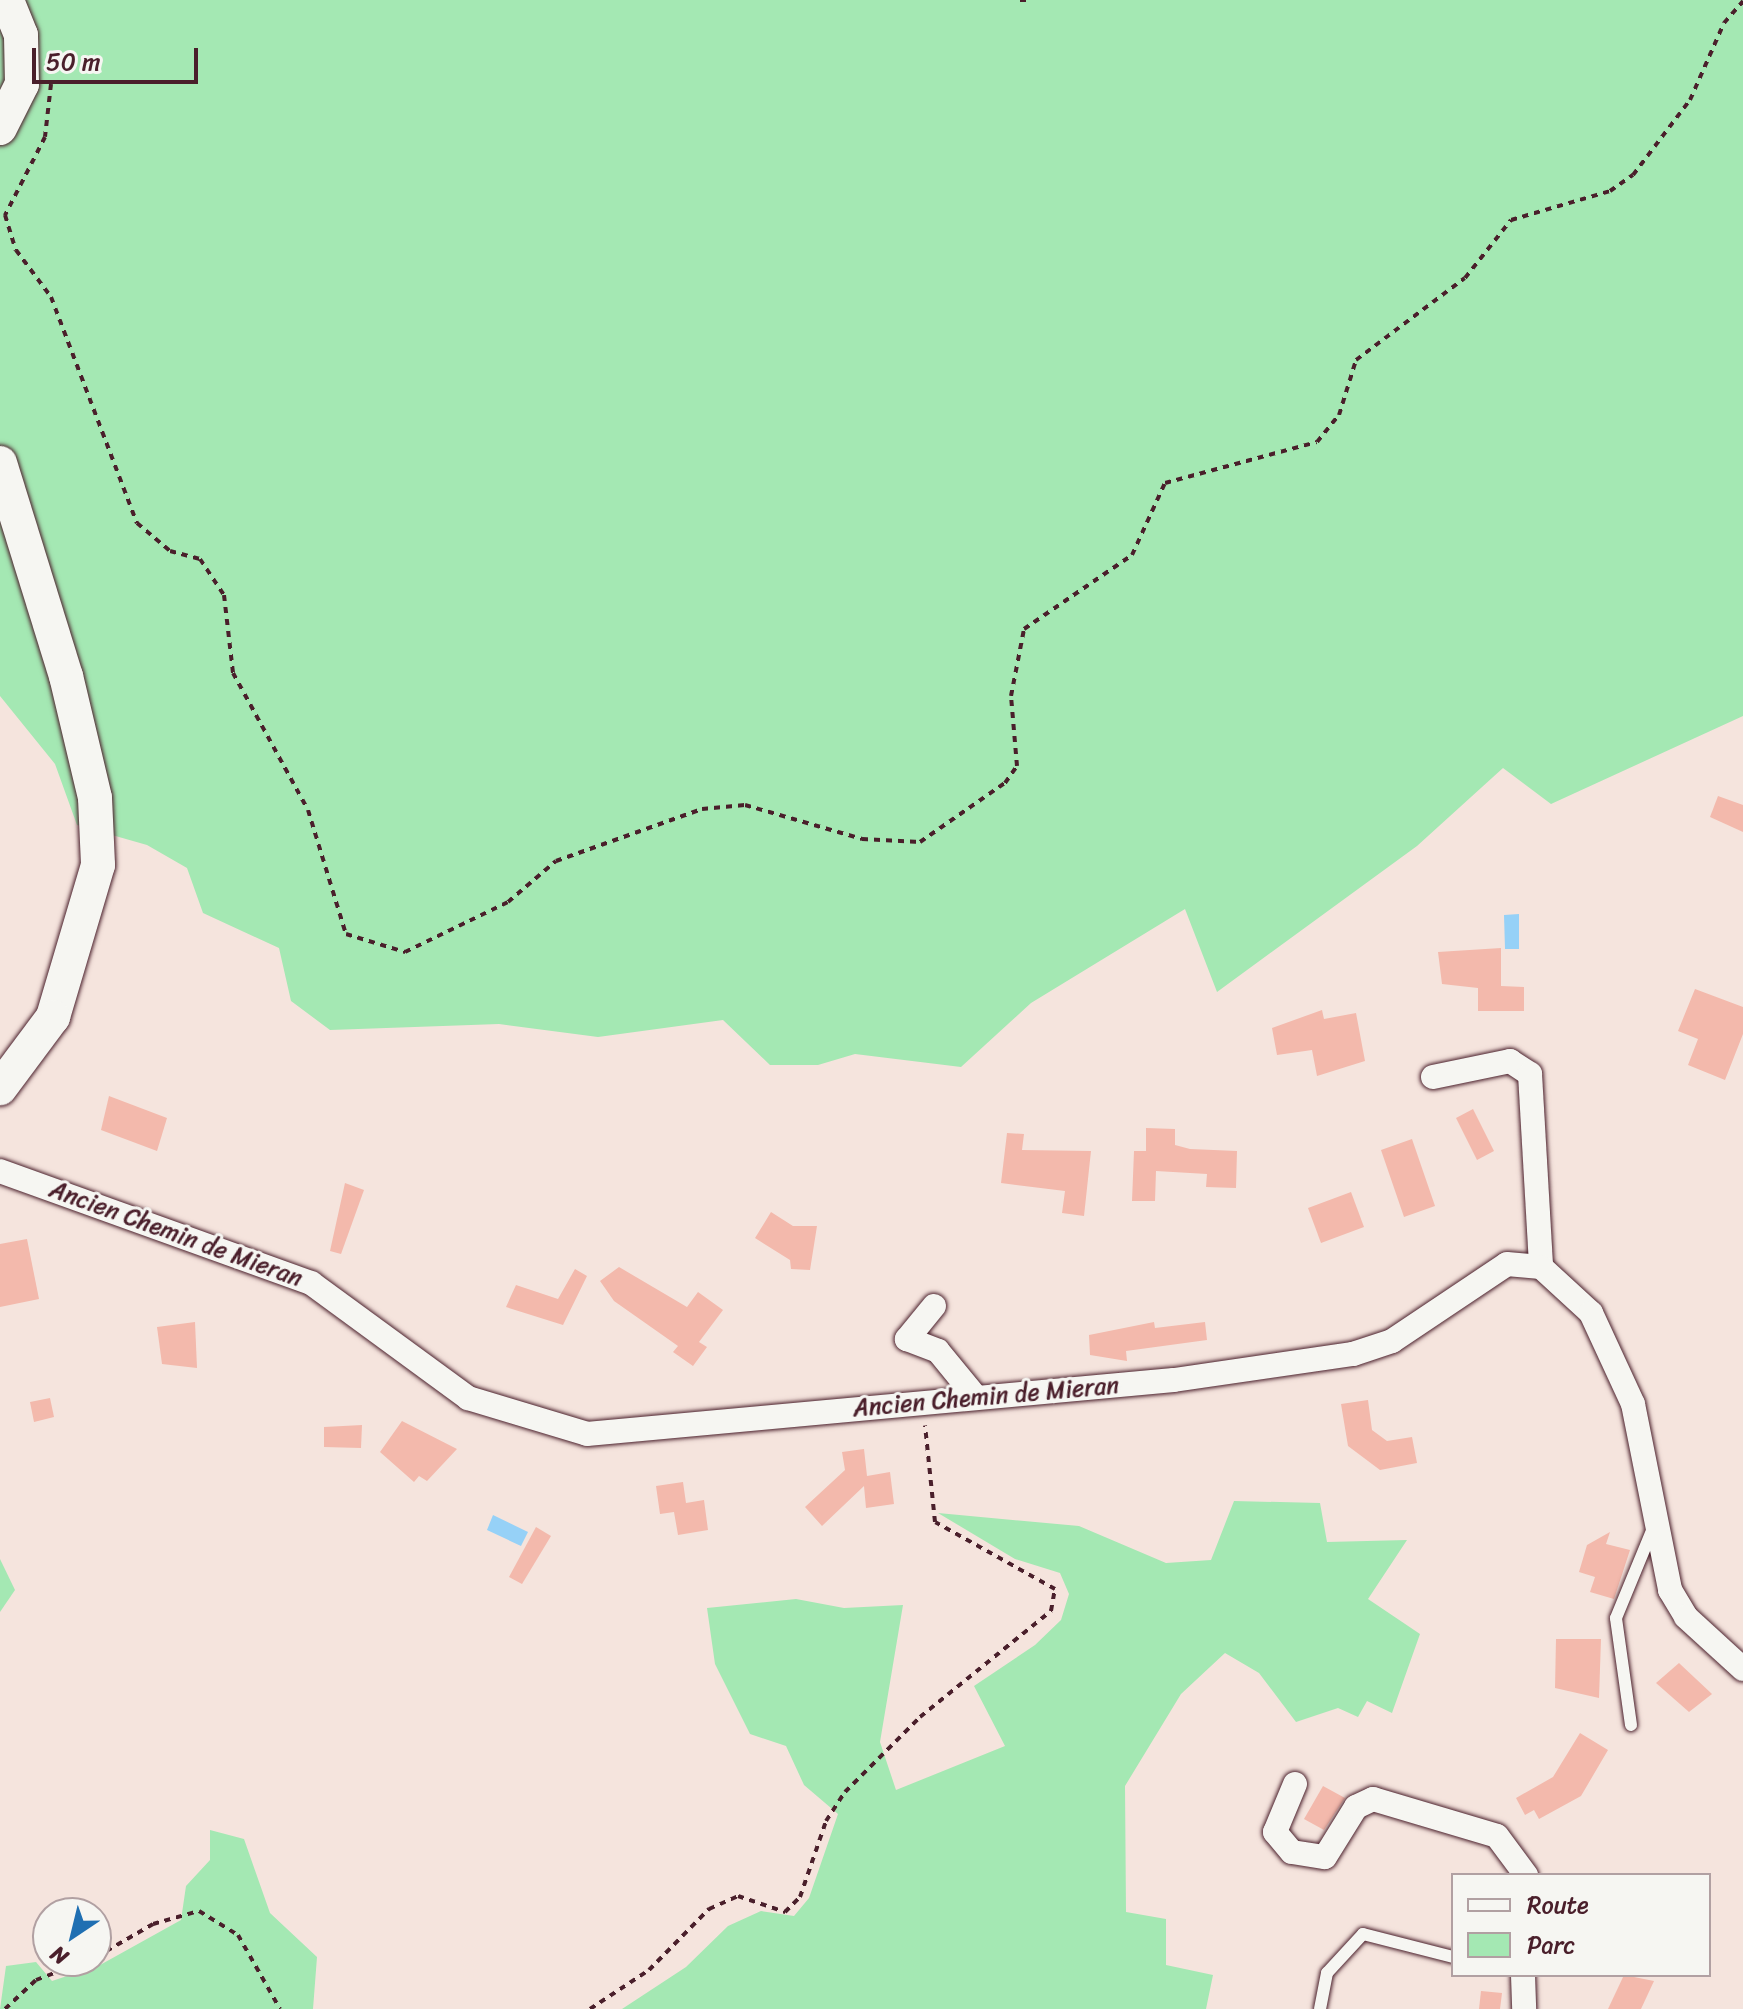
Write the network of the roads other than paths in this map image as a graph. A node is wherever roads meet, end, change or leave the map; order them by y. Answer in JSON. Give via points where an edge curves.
{"nodes":[{"id":1,"x":7,"y":0,"type":"edge"},
{"id":2,"x":0,"y":128,"type":"edge"},
{"id":3,"x":0,"y":463,"type":"edge"},
{"id":4,"x":1433,"y":1077,"type":"dead end"},
{"id":5,"x":0,"y":1088,"type":"edge"},
{"id":6,"x":0,"y":1171,"type":"edge"},
{"id":7,"x":1541,"y":1267,"type":"junction"},
{"id":8,"x":934,"y":1306,"type":"dead end"},
{"id":9,"x":975,"y":1396,"type":"junction"},
{"id":10,"x":1658,"y":1522,"type":"junction"},
{"id":11,"x":1743,"y":1669,"type":"edge"},
{"id":12,"x":1631,"y":1725,"type":"dead end"},
{"id":13,"x":1295,"y":1784,"type":"dead end"},
{"id":14,"x":1525,"y":1873,"type":"edge"},
{"id":15,"x":1451,"y":1956,"type":"edge"},
{"id":16,"x":1523,"y":1977,"type":"edge"},
{"id":17,"x":1320,"y":2009,"type":"edge"},
{"id":18,"x":1524,"y":2009,"type":"edge"}],
"edges":[{"from":1,"to":2,"type":"street","via":[[21,35],[22,84]]},
{"from":3,"to":5,"type":"street","via":[[95,798],[98,865],[74,966],[53,1017]]},
{"from":4,"to":7,"type":"street","via":[[1510,1061],[1530,1074]]},
{"from":6,"to":9,"type":"street","name":"Ancien Chemin de Mieran","via":[[311,1283],[427,1372],[520,1419],[587,1434],[645,1433]]},
{"from":7,"to":9,"type":"street","name":"Ancien Chemin de Mieran","via":[[1496,1269],[1392,1341],[1353,1354],[1174,1380]]},
{"from":7,"to":10,"type":"street","via":[[1591,1313],[1612,1350],[1633,1404]]},
{"from":8,"to":9,"type":"street","via":[[907,1339],[938,1351]]},
{"from":10,"to":11,"type":"street","via":[[1670,1590],[1686,1617]]},
{"from":10,"to":12,"type":"lane","via":[[1616,1618]]},
{"from":13,"to":14,"type":"street","via":[[1275,1832],[1292,1852],[1325,1857],[1356,1807],[1373,1799],[1497,1836]]},
{"from":15,"to":17,"type":"lane","via":[[1363,1934],[1327,1973]]},
{"from":16,"to":18,"type":"street"}]}
